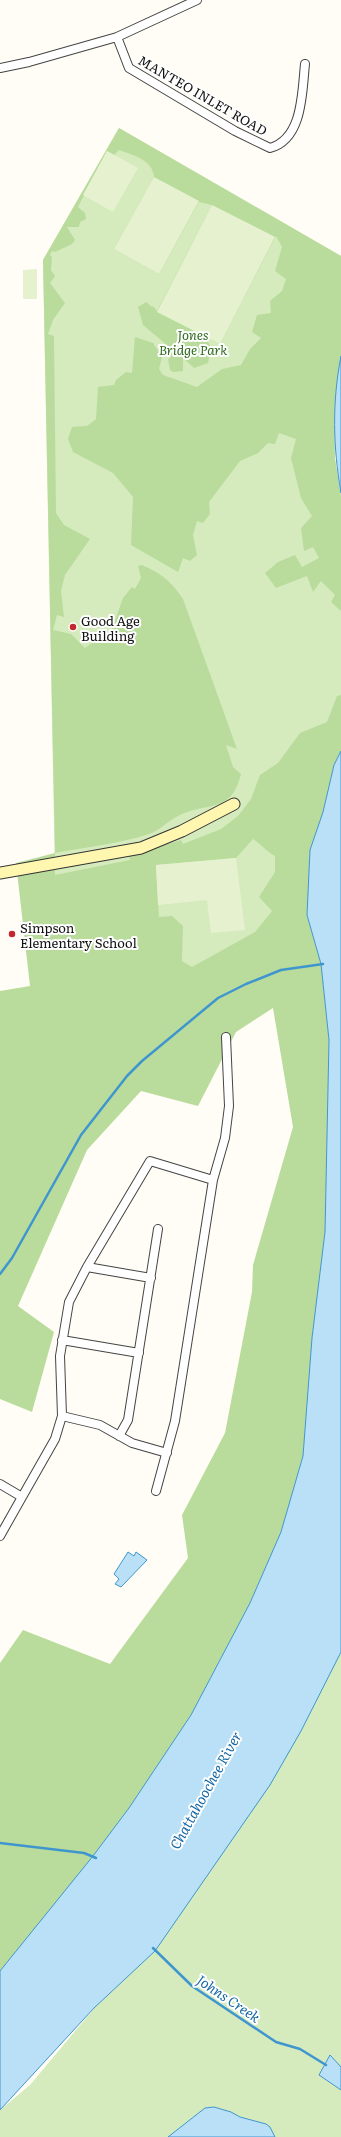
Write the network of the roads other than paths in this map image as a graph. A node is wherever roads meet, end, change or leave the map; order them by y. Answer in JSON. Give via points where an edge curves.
{"nodes":[{"id":1,"x":197,"y":0,"type":"edge"},
{"id":2,"x":117,"y":37,"type":"junction"},
{"id":3,"x":304,"y":64,"type":"dead end"},
{"id":4,"x":0,"y":68,"type":"edge"},
{"id":5,"x":234,"y":804,"type":"dead end"},
{"id":6,"x":0,"y":873,"type":"edge"},
{"id":7,"x":226,"y":1037,"type":"dead end"},
{"id":8,"x":213,"y":1180,"type":"junction"},
{"id":9,"x":158,"y":1229,"type":"dead end"},
{"id":10,"x":87,"y":1267,"type":"junction"},
{"id":11,"x":150,"y":1278,"type":"junction"},
{"id":12,"x":62,"y":1340,"type":"junction"},
{"id":13,"x":139,"y":1353,"type":"junction"},
{"id":14,"x":62,"y":1416,"type":"junction"},
{"id":15,"x":119,"y":1436,"type":"junction"},
{"id":16,"x":167,"y":1453,"type":"junction"},
{"id":17,"x":0,"y":1484,"type":"edge"},
{"id":18,"x":156,"y":1491,"type":"dead end"},
{"id":19,"x":22,"y":1497,"type":"junction"},
{"id":20,"x":1,"y":1533,"type":"edge"}],
"edges":[{"from":1,"to":2,"type":"street"},
{"from":2,"to":3,"type":"street","name":"MANTEO INLET ROAD","via":[[129,68],[234,131],[270,148],[280,146],[290,136],[301,103]]},
{"from":2,"to":4,"type":"street"},
{"from":5,"to":6,"type":"street","via":[[182,831],[141,848]]},
{"from":7,"to":8,"type":"street","via":[[229,1106],[225,1138]]},
{"from":8,"to":10,"type":"street","via":[[150,1162]]},
{"from":8,"to":16,"type":"street","via":[[175,1421]]},
{"from":9,"to":11,"type":"street"},
{"from":10,"to":11,"type":"street"},
{"from":10,"to":12,"type":"street","via":[[69,1302]]},
{"from":11,"to":13,"type":"street"},
{"from":12,"to":13,"type":"street"},
{"from":12,"to":14,"type":"street"},
{"from":13,"to":15,"type":"street","via":[[128,1420]]},
{"from":14,"to":15,"type":"street","via":[[100,1425]]},
{"from":14,"to":19,"type":"street","via":[[55,1439]]},
{"from":15,"to":16,"type":"street","via":[[132,1443]]},
{"from":16,"to":18,"type":"street"},
{"from":17,"to":19,"type":"street"},
{"from":19,"to":20,"type":"street"}]}
